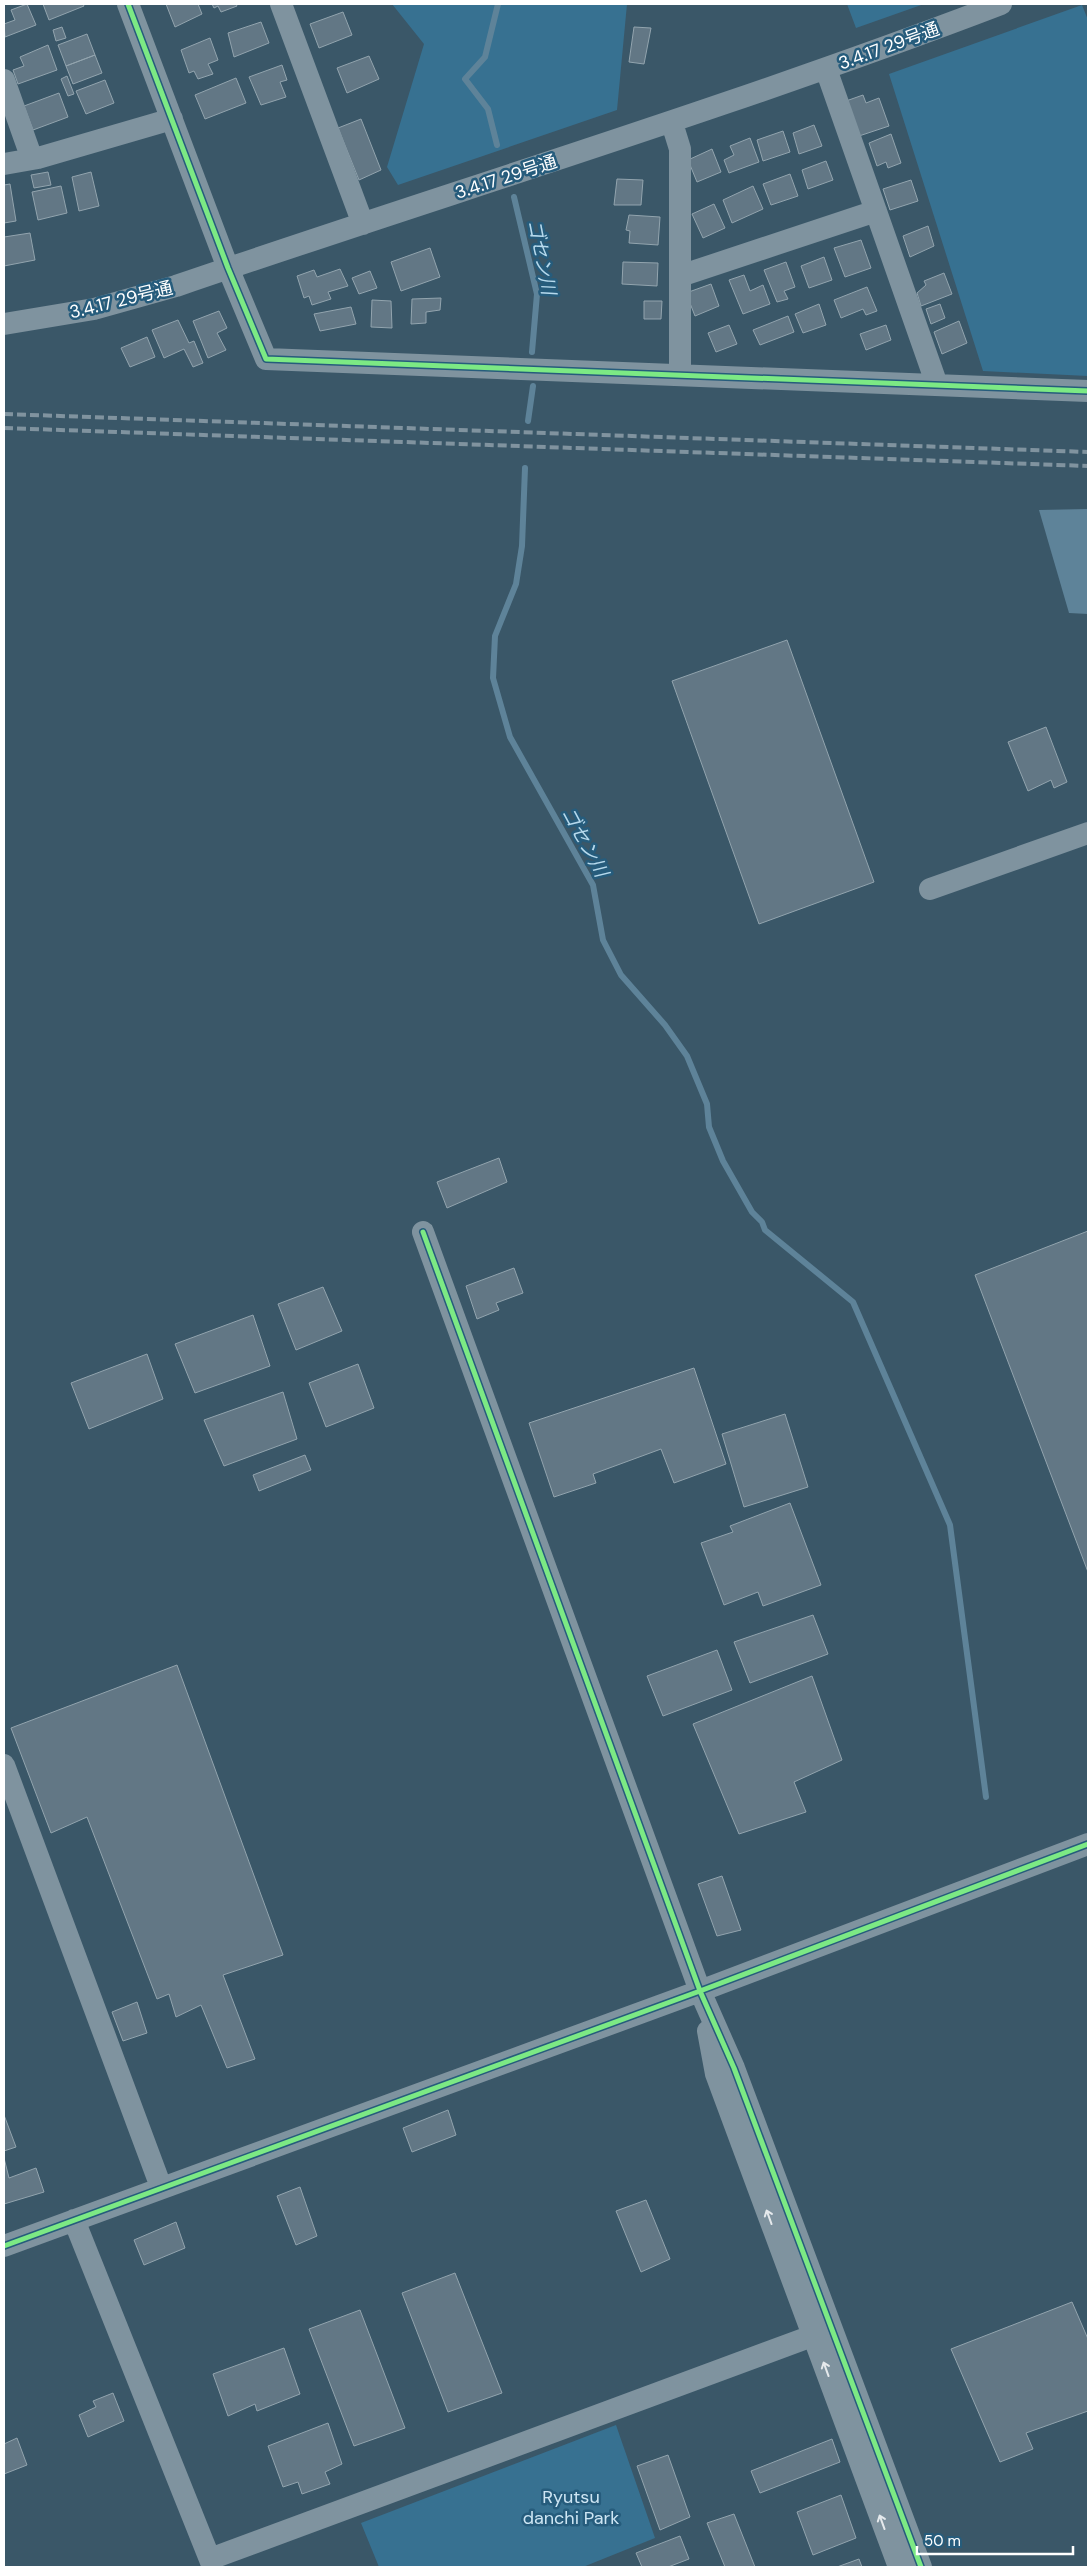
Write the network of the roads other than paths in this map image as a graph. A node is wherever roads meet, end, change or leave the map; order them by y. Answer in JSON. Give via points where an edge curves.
{"nodes":[{"id":1,"x":128,"y":4,"type":"edge"},
{"id":2,"x":280,"y":4,"type":"edge"},
{"id":3,"x":1001,"y":4,"type":"edge"},
{"id":4,"x":826,"y":69,"type":"junction"},
{"id":5,"x":4,"y":80,"type":"edge"},
{"id":6,"x":172,"y":119,"type":"junction"},
{"id":7,"x":672,"y":123,"type":"junction"},
{"id":8,"x":32,"y":159,"type":"junction"},
{"id":9,"x":4,"y":164,"type":"edge"},
{"id":10,"x":876,"y":211,"type":"junction"},
{"id":11,"x":363,"y":224,"type":"junction"},
{"id":12,"x":228,"y":268,"type":"junction"},
{"id":13,"x":680,"y":276,"type":"junction"},
{"id":14,"x":4,"y":324,"type":"edge"},
{"id":15,"x":680,"y":375,"type":"junction"},
{"id":16,"x":937,"y":385,"type":"junction"},
{"id":17,"x":1088,"y":390,"type":"edge"},
{"id":18,"x":1088,"y":832,"type":"edge"},
{"id":19,"x":930,"y":889,"type":"dead end"},
{"id":20,"x":423,"y":1232,"type":"dead end"},
{"id":21,"x":4,"y":1765,"type":"edge"},
{"id":22,"x":1088,"y":1844,"type":"edge"},
{"id":23,"x":700,"y":1990,"type":"junction"},
{"id":24,"x":161,"y":2188,"type":"junction"},
{"id":25,"x":74,"y":2220,"type":"junction"},
{"id":26,"x":4,"y":2246,"type":"edge"},
{"id":27,"x":822,"y":2332,"type":"junction"},
{"id":28,"x":211,"y":2563,"type":"edge"},
{"id":29,"x":900,"y":2567,"type":"edge"},
{"id":30,"x":921,"y":2567,"type":"edge"}],
"edges":[{"from":1,"to":6,"type":"street"},
{"from":2,"to":11,"type":"street"},
{"from":3,"to":4,"type":"street","name":"3.4.17 29号通"},
{"from":4,"to":7,"type":"street","name":"3.4.17 29号通"},
{"from":4,"to":10,"type":"street"},
{"from":5,"to":8,"type":"street"},
{"from":6,"to":8,"type":"street"},
{"from":6,"to":12,"type":"street"},
{"from":7,"to":11,"type":"street","name":"3.4.17 29号通"},
{"from":7,"to":13,"type":"street","via":[[680,149]]},
{"from":8,"to":9,"type":"street"},
{"from":10,"to":13,"type":"street"},
{"from":10,"to":16,"type":"street"},
{"from":11,"to":12,"type":"street","name":"3.4.17 29号通"},
{"from":12,"to":14,"type":"street","name":"3.4.17 29号通","via":[[94,309]]},
{"from":12,"to":15,"type":"street","via":[[266,359]]},
{"from":13,"to":15,"type":"street"},
{"from":15,"to":16,"type":"street"},
{"from":16,"to":17,"type":"street"},
{"from":18,"to":19,"type":"street"},
{"from":20,"to":23,"type":"street"},
{"from":21,"to":24,"type":"street"},
{"from":22,"to":23,"type":"street"},
{"from":23,"to":24,"type":"street"},
{"from":23,"to":27,"type":"street","via":[[734,2068]]},
{"from":24,"to":25,"type":"street"},
{"from":25,"to":26,"type":"street"},
{"from":25,"to":28,"type":"street"},
{"from":27,"to":28,"type":"street"},
{"from":29,"to":27,"type":"street","one_way":true},
{"from":27,"to":30,"type":"street"}]}
